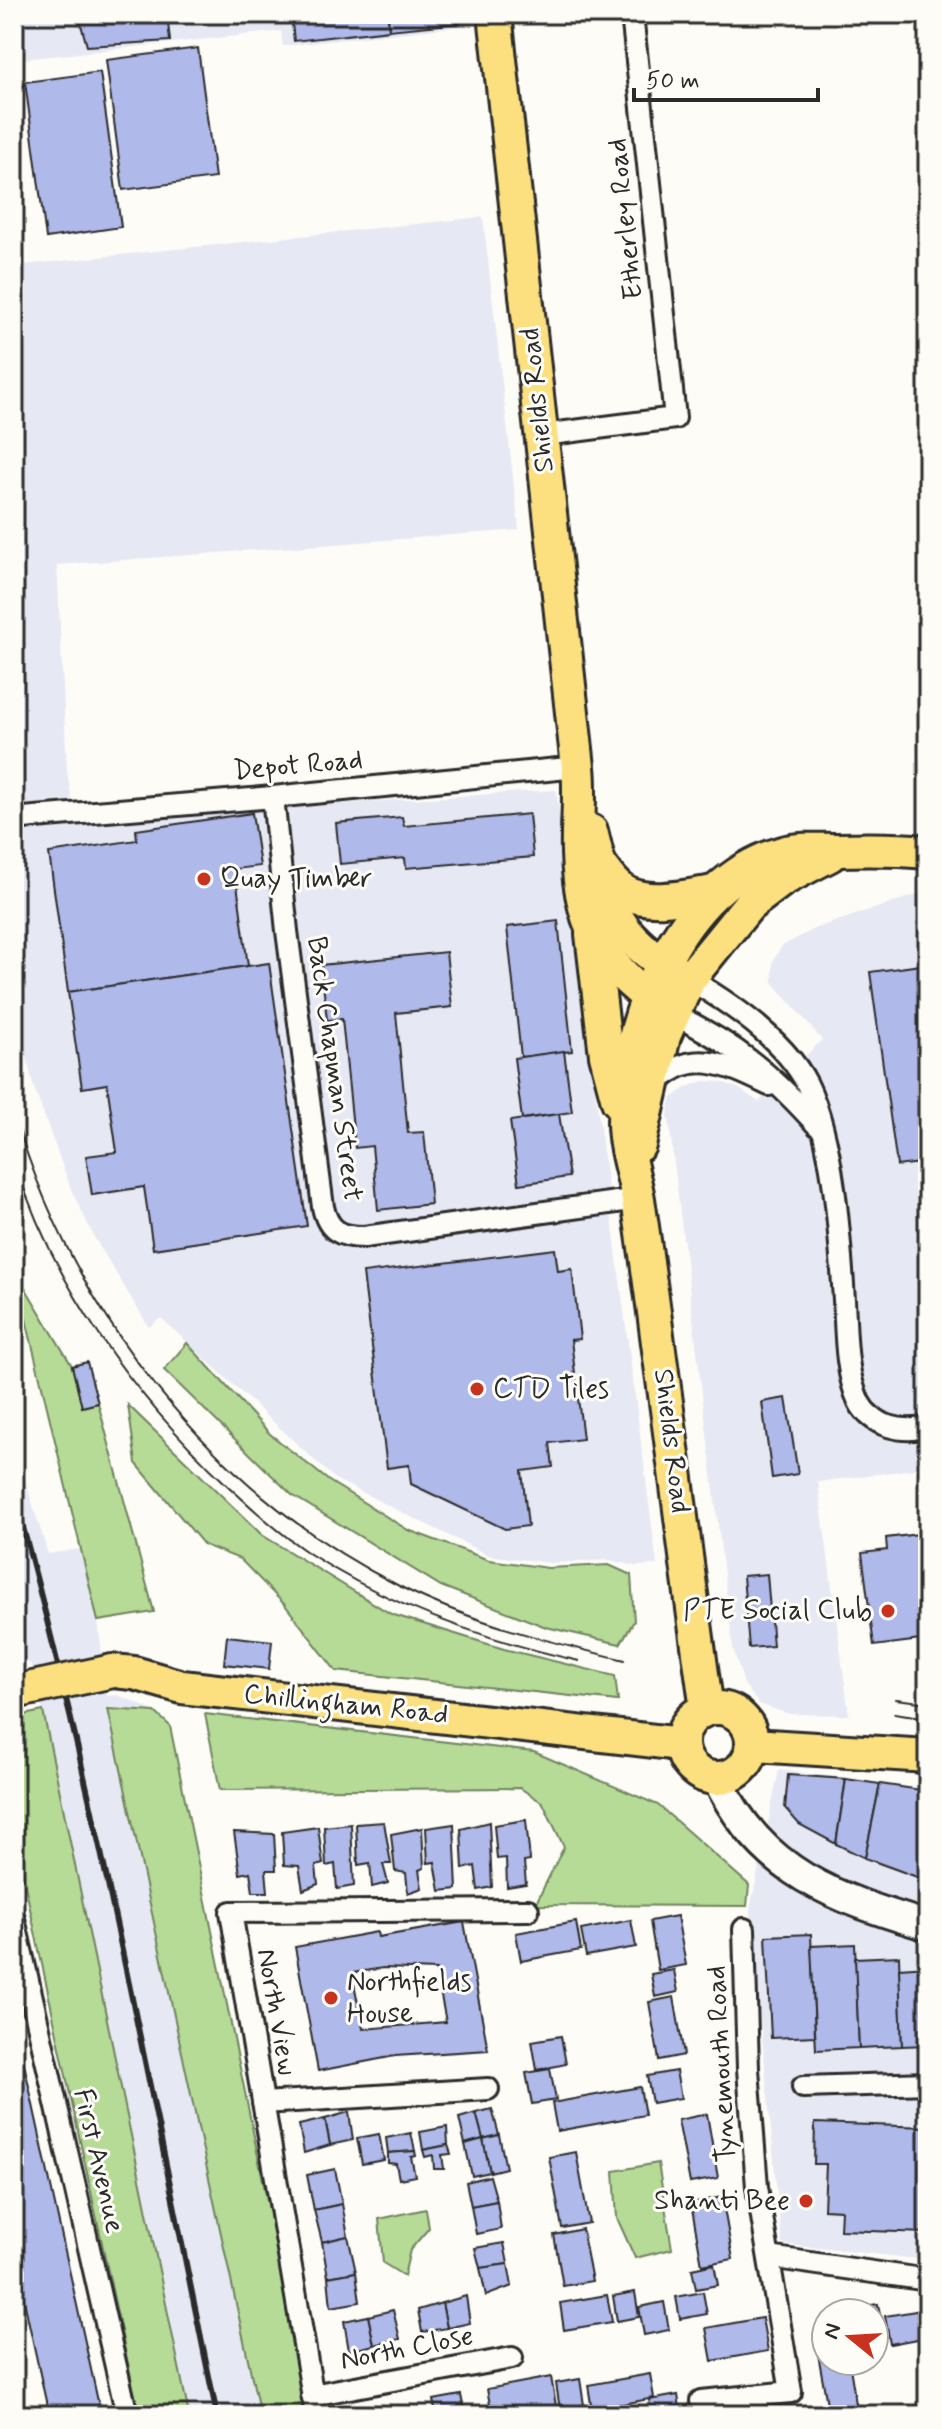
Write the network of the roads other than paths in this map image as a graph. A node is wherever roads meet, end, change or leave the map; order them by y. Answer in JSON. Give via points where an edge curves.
{"nodes":[{"id":1,"x":495,"y":14,"type":"edge"},
{"id":2,"x":632,"y":14,"type":"edge"},
{"id":3,"x":543,"y":435,"type":"junction"},
{"id":4,"x":579,"y":776,"type":"junction"},
{"id":5,"x":273,"y":797,"type":"junction"},
{"id":6,"x":23,"y":818,"type":"dead end"},
{"id":7,"x":840,"y":850,"type":"junction"},
{"id":8,"x":928,"y":852,"type":"edge"},
{"id":9,"x":599,"y":863,"type":"junction"},
{"id":10,"x":714,"y":892,"type":"junction"},
{"id":11,"x":592,"y":934,"type":"junction"},
{"id":12,"x":676,"y":972,"type":"junction"},
{"id":13,"x":660,"y":1006,"type":"junction"},
{"id":14,"x":650,"y":1092,"type":"junction"},
{"id":15,"x":790,"y":1095,"type":"junction"},
{"id":16,"x":624,"y":1124,"type":"junction"},
{"id":17,"x":821,"y":1129,"type":"junction"},
{"id":18,"x":635,"y":1186,"type":"junction"},
{"id":19,"x":928,"y":1427,"type":"edge"},
{"id":20,"x":14,"y":1692,"type":"edge"},
{"id":21,"x":707,"y":1709,"type":"junction"},
{"id":22,"x":681,"y":1744,"type":"junction"},
{"id":23,"x":752,"y":1745,"type":"junction"},
{"id":24,"x":928,"y":1756,"type":"edge"},
{"id":25,"x":717,"y":1779,"type":"junction"},
{"id":26,"x":528,"y":1910,"type":"dead end"},
{"id":27,"x":14,"y":1919,"type":"edge"},
{"id":28,"x":928,"y":1926,"type":"edge"},
{"id":29,"x":744,"y":1929,"type":"dead end"},
{"id":30,"x":928,"y":2083,"type":"edge"},
{"id":31,"x":803,"y":2087,"type":"dead end"},
{"id":32,"x":488,"y":2089,"type":"dead end"},
{"id":33,"x":263,"y":2103,"type":"junction"},
{"id":34,"x":769,"y":2257,"type":"junction"},
{"id":35,"x":928,"y":2280,"type":"edge"},
{"id":36,"x":512,"y":2358,"type":"dead end"},
{"id":37,"x":701,"y":2401,"type":"dead end"},
{"id":38,"x":314,"y":2405,"type":"edge"},
{"id":39,"x":127,"y":2415,"type":"edge"}],
"edges":[{"from":1,"to":3,"type":"main road","name":"Shields Road"},
{"from":2,"to":3,"type":"street","name":"Etherley Road","via":[[675,418]]},
{"from":3,"to":4,"type":"main road","name":"Shields Road"},
{"from":4,"to":5,"type":"street","name":"Depot Road"},
{"from":4,"to":9,"type":"main road","name":"Shields Road"},
{"from":4,"to":11,"type":"main road","name":"Shields Road","via":[[580,883]]},
{"from":5,"to":6,"type":"street","name":"Depot Road"},
{"from":5,"to":18,"type":"street","name":"Back Chapman Street","via":[[323,1207],[332,1228],[364,1237]]},
{"from":7,"to":8,"type":"main road"},
{"from":7,"to":10,"type":"main road","via":[[785,852],[749,867]]},
{"from":7,"to":12,"type":"main road","via":[[757,898]]},
{"from":9,"to":10,"type":"main road","via":[[614,883],[635,896]]},
{"from":9,"to":12,"type":"main road","name":"Shields Road","via":[[620,925]]},
{"from":10,"to":12,"type":"main road","via":[[690,922]]},
{"from":11,"to":13,"type":"main road","name":"Shields Road","via":[[627,980]]},
{"from":11,"to":16,"type":"main road","via":[[606,1055]]},
{"from":12,"to":13,"type":"main road"},
{"from":12,"to":17,"type":"street","via":[[740,1012],[779,1048],[807,1083]]},
{"from":13,"to":14,"type":"main road","name":"Shields Road"},
{"from":13,"to":15,"type":"street","via":[[750,1058]]},
{"from":13,"to":16,"type":"main road","name":"Shields Road","via":[[630,1061]]},
{"from":14,"to":15,"type":"street","via":[[676,1068],[706,1062],[730,1066]]},
{"from":14,"to":18,"type":"main road","name":"Shields Road"},
{"from":15,"to":17,"type":"street"},
{"from":16,"to":18,"type":"main road","name":"Shields Road"},
{"from":17,"to":19,"type":"street","via":[[836,1207],[855,1390],[868,1414],[880,1423],[894,1429]]},
{"from":18,"to":21,"type":"main road","name":"Shields Road"},
{"from":20,"to":22,"type":"main road","name":"Chillingham Road","bridge":true,"via":[[113,1671],[182,1687]]},
{"from":21,"to":22,"type":"main road","via":[[691,1718]]},
{"from":21,"to":23,"type":"main road","via":[[726,1709],[740,1717]]},
{"from":22,"to":25,"type":"main road","via":[[692,1769]]},
{"from":23,"to":24,"type":"main road"},
{"from":23,"to":25,"type":"main road","via":[[743,1767]]},
{"from":25,"to":28,"type":"main road","via":[[744,1826],[788,1868],[811,1883]]},
{"from":26,"to":33,"type":"street","name":"North View","via":[[231,1912]]},
{"from":27,"to":39,"type":"street","name":"First Avenue"},
{"from":29,"to":34,"type":"street","name":"Tynemouth Road","via":[[748,2069],[757,2187]]},
{"from":30,"to":31,"type":"street"},
{"from":32,"to":33,"type":"street"},
{"from":33,"to":38,"type":"street","name":"North View"},
{"from":34,"to":35,"type":"street"},
{"from":34,"to":37,"type":"street","name":"Tynemouth Road","via":[[791,2392]]},
{"from":36,"to":38,"type":"street","name":"North Close"}]}
